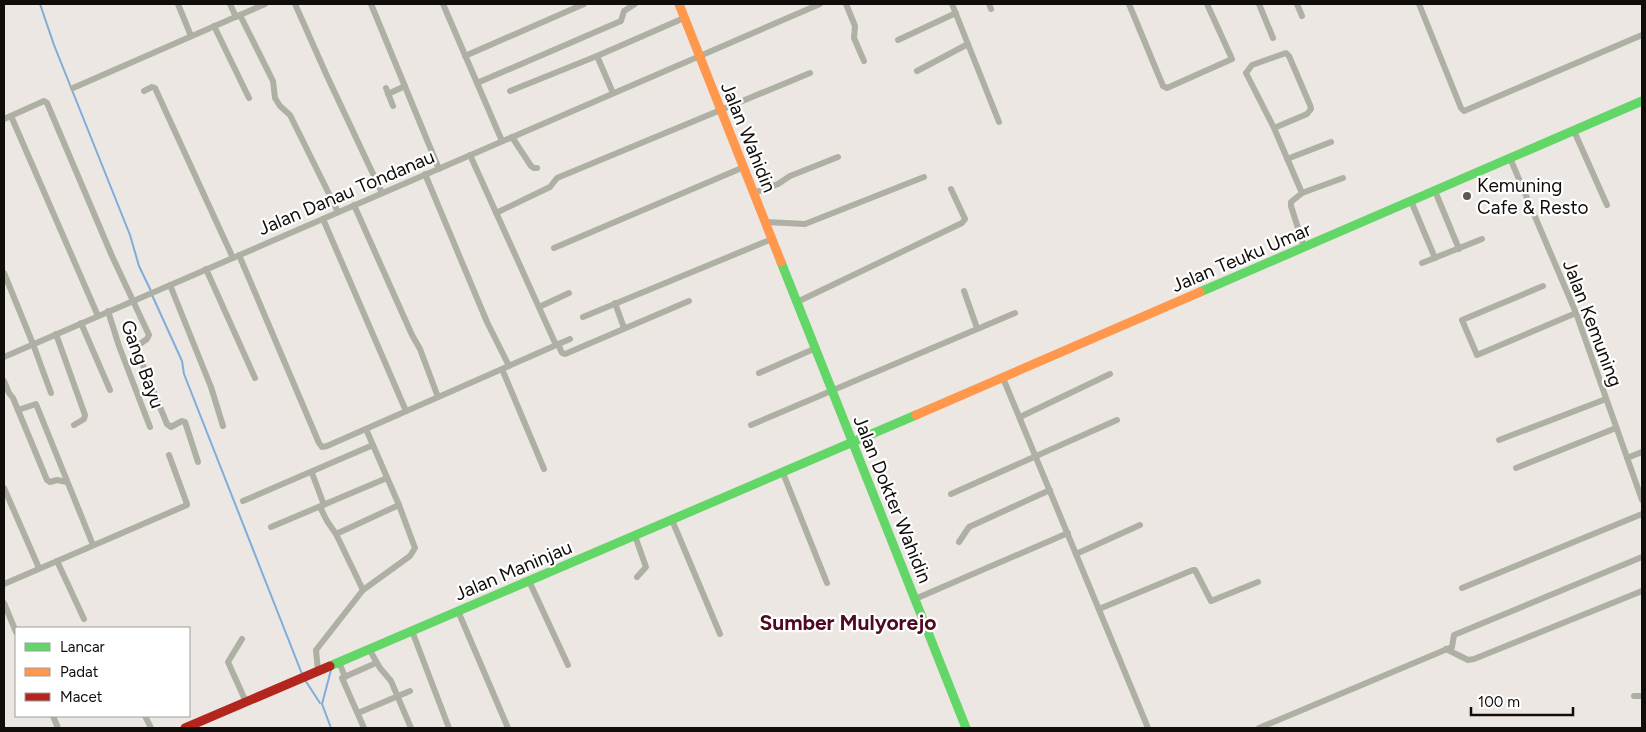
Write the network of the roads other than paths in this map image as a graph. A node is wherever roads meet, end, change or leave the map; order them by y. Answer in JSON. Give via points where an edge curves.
{"nodes":[{"id":1,"x":178,"y":4,"type":"edge"},
{"id":2,"x":230,"y":4,"type":"edge"},
{"id":3,"x":265,"y":4,"type":"edge"},
{"id":4,"x":296,"y":4,"type":"edge"},
{"id":5,"x":371,"y":4,"type":"edge"},
{"id":6,"x":443,"y":4,"type":"edge"},
{"id":7,"x":584,"y":4,"type":"edge"},
{"id":8,"x":635,"y":4,"type":"edge"},
{"id":9,"x":679,"y":4,"type":"edge"},
{"id":10,"x":820,"y":4,"type":"edge"},
{"id":11,"x":846,"y":4,"type":"edge"},
{"id":12,"x":952,"y":4,"type":"edge"},
{"id":13,"x":1129,"y":4,"type":"edge"},
{"id":14,"x":1207,"y":4,"type":"edge"},
{"id":15,"x":1259,"y":4,"type":"edge"},
{"id":16,"x":1297,"y":4,"type":"edge"},
{"id":17,"x":1419,"y":4,"type":"edge"},
{"id":18,"x":956,"y":13,"type":"junction"},
{"id":19,"x":238,"y":16,"type":"junction"},
{"id":20,"x":1302,"y":16,"type":"dead end"},
{"id":21,"x":684,"y":18,"type":"junction"},
{"id":22,"x":214,"y":26,"type":"junction"},
{"id":23,"x":1642,"y":35,"type":"edge"},
{"id":24,"x":191,"y":36,"type":"junction"},
{"id":25,"x":1273,"y":38,"type":"dead end"},
{"id":26,"x":898,"y":40,"type":"dead end"},
{"id":27,"x":968,"y":44,"type":"junction"},
{"id":28,"x":465,"y":56,"type":"junction"},
{"id":29,"x":597,"y":56,"type":"junction"},
{"id":30,"x":700,"y":56,"type":"junction"},
{"id":31,"x":864,"y":61,"type":"dead end"},
{"id":32,"x":917,"y":71,"type":"dead end"},
{"id":33,"x":810,"y":73,"type":"dead end"},
{"id":34,"x":477,"y":82,"type":"junction"},
{"id":35,"x":405,"y":86,"type":"junction"},
{"id":36,"x":73,"y":88,"type":"dead end"},
{"id":37,"x":144,"y":91,"type":"dead end"},
{"id":38,"x":510,"y":91,"type":"dead end"},
{"id":39,"x":613,"y":93,"type":"junction"},
{"id":40,"x":249,"y":98,"type":"dead end"},
{"id":41,"x":1642,"y":101,"type":"edge"},
{"id":42,"x":393,"y":106,"type":"dead end"},
{"id":43,"x":721,"y":111,"type":"junction"},
{"id":44,"x":12,"y":116,"type":"junction"},
{"id":45,"x":4,"y":119,"type":"edge"},
{"id":46,"x":999,"y":122,"type":"dead end"},
{"id":47,"x":1274,"y":128,"type":"junction"},
{"id":48,"x":1574,"y":131,"type":"junction"},
{"id":49,"x":512,"y":137,"type":"junction"},
{"id":50,"x":502,"y":141,"type":"junction"},
{"id":51,"x":1331,"y":142,"type":"dead end"},
{"id":52,"x":470,"y":155,"type":"junction"},
{"id":53,"x":838,"y":157,"type":"dead end"},
{"id":54,"x":1510,"y":158,"type":"junction"},
{"id":55,"x":1287,"y":159,"type":"junction"},
{"id":56,"x":744,"y":167,"type":"junction"},
{"id":57,"x":439,"y":168,"type":"junction"},
{"id":58,"x":537,"y":168,"type":"dead end"},
{"id":59,"x":425,"y":174,"type":"junction"},
{"id":60,"x":924,"y":177,"type":"dead end"},
{"id":61,"x":1343,"y":178,"type":"dead end"},
{"id":62,"x":951,"y":189,"type":"dead end"},
{"id":63,"x":1435,"y":191,"type":"junction"},
{"id":64,"x":382,"y":193,"type":"junction"},
{"id":65,"x":754,"y":193,"type":"junction"},
{"id":66,"x":1302,"y":193,"type":"junction"},
{"id":67,"x":1411,"y":201,"type":"junction"},
{"id":68,"x":354,"y":205,"type":"junction"},
{"id":69,"x":1607,"y":205,"type":"dead end"},
{"id":70,"x":338,"y":212,"type":"junction"},
{"id":71,"x":496,"y":213,"type":"junction"},
{"id":72,"x":323,"y":219,"type":"junction"},
{"id":73,"x":766,"y":222,"type":"junction"},
{"id":74,"x":772,"y":239,"type":"junction"},
{"id":75,"x":1482,"y":239,"type":"dead end"},
{"id":76,"x":1304,"y":247,"type":"junction"},
{"id":77,"x":554,"y":248,"type":"dead end"},
{"id":78,"x":1459,"y":249,"type":"junction"},
{"id":79,"x":236,"y":256,"type":"junction"},
{"id":80,"x":1435,"y":258,"type":"junction"},
{"id":81,"x":1422,"y":263,"type":"dead end"},
{"id":82,"x":206,"y":269,"type":"junction"},
{"id":83,"x":4,"y":273,"type":"edge"},
{"id":84,"x":790,"y":282,"type":"joint"},
{"id":85,"x":170,"y":285,"type":"junction"},
{"id":86,"x":1544,"y":286,"type":"dead end"},
{"id":87,"x":964,"y":291,"type":"dead end"},
{"id":88,"x":569,"y":293,"type":"dead end"},
{"id":89,"x":133,"y":301,"type":"junction"},
{"id":90,"x":689,"y":301,"type":"dead end"},
{"id":91,"x":798,"y":302,"type":"junction"},
{"id":92,"x":615,"y":303,"type":"junction"},
{"id":93,"x":539,"y":307,"type":"junction"},
{"id":94,"x":108,"y":312,"type":"junction"},
{"id":95,"x":1015,"y":313,"type":"dead end"},
{"id":96,"x":1576,"y":313,"type":"junction"},
{"id":97,"x":98,"y":316,"type":"junction"},
{"id":98,"x":583,"y":317,"type":"dead end"},
{"id":99,"x":81,"y":323,"type":"junction"},
{"id":100,"x":624,"y":328,"type":"junction"},
{"id":101,"x":977,"y":328,"type":"junction"},
{"id":102,"x":56,"y":334,"type":"junction"},
{"id":103,"x":570,"y":339,"type":"dead end"},
{"id":104,"x":33,"y":344,"type":"junction"},
{"id":105,"x":557,"y":344,"type":"junction"},
{"id":106,"x":816,"y":348,"type":"junction"},
{"id":107,"x":4,"y":357,"type":"edge"},
{"id":108,"x":509,"y":366,"type":"junction"},
{"id":109,"x":502,"y":369,"type":"junction"},
{"id":110,"x":759,"y":373,"type":"dead end"},
{"id":111,"x":1110,"y":374,"type":"dead end"},
{"id":112,"x":255,"y":378,"type":"dead end"},
{"id":113,"x":1003,"y":378,"type":"junction"},
{"id":114,"x":4,"y":381,"type":"edge"},
{"id":115,"x":832,"y":389,"type":"junction"},
{"id":116,"x":110,"y":390,"type":"dead end"},
{"id":117,"x":51,"y":393,"type":"dead end"},
{"id":118,"x":438,"y":397,"type":"junction"},
{"id":119,"x":1606,"y":399,"type":"junction"},
{"id":120,"x":18,"y":410,"type":"junction"},
{"id":121,"x":406,"y":411,"type":"junction"},
{"id":122,"x":1020,"y":417,"type":"junction"},
{"id":123,"x":1116,"y":420,"type":"dead end"},
{"id":124,"x":74,"y":425,"type":"dead end"},
{"id":125,"x":751,"y":425,"type":"dead end"},
{"id":126,"x":223,"y":426,"type":"dead end"},
{"id":127,"x":150,"y":427,"type":"dead end"},
{"id":128,"x":1616,"y":428,"type":"junction"},
{"id":129,"x":366,"y":429,"type":"junction"},
{"id":130,"x":1499,"y":440,"type":"dead end"},
{"id":131,"x":853,"y":442,"type":"junction"},
{"id":132,"x":373,"y":445,"type":"junction"},
{"id":133,"x":1642,"y":452,"type":"edge"},
{"id":134,"x":169,"y":455,"type":"dead end"},
{"id":135,"x":1035,"y":455,"type":"junction"},
{"id":136,"x":1627,"y":458,"type":"junction"},
{"id":137,"x":198,"y":462,"type":"dead end"},
{"id":138,"x":1516,"y":468,"type":"dead end"},
{"id":139,"x":544,"y":469,"type":"dead end"},
{"id":140,"x":312,"y":472,"type":"junction"},
{"id":141,"x":783,"y":473,"type":"junction"},
{"id":142,"x":387,"y":478,"type":"junction"},
{"id":143,"x":67,"y":482,"type":"junction"},
{"id":144,"x":4,"y":488,"type":"edge"},
{"id":145,"x":1050,"y":490,"type":"junction"},
{"id":146,"x":951,"y":494,"type":"dead end"},
{"id":147,"x":1642,"y":500,"type":"edge"},
{"id":148,"x":243,"y":501,"type":"dead end"},
{"id":149,"x":399,"y":505,"type":"junction"},
{"id":150,"x":322,"y":506,"type":"junction"},
{"id":151,"x":1642,"y":514,"type":"edge"},
{"id":152,"x":672,"y":520,"type":"junction"},
{"id":153,"x":1140,"y":525,"type":"dead end"},
{"id":154,"x":272,"y":527,"type":"dead end"},
{"id":155,"x":1068,"y":533,"type":"junction"},
{"id":156,"x":336,"y":534,"type":"junction"},
{"id":157,"x":636,"y":536,"type":"junction"},
{"id":158,"x":958,"y":542,"type":"dead end"},
{"id":159,"x":93,"y":545,"type":"junction"},
{"id":160,"x":1076,"y":554,"type":"junction"},
{"id":161,"x":1642,"y":557,"type":"edge"},
{"id":162,"x":57,"y":561,"type":"junction"},
{"id":163,"x":39,"y":568,"type":"junction"},
{"id":164,"x":637,"y":577,"type":"dead end"},
{"id":165,"x":529,"y":581,"type":"junction"},
{"id":166,"x":827,"y":582,"type":"dead end"},
{"id":167,"x":1258,"y":582,"type":"dead end"},
{"id":168,"x":4,"y":584,"type":"edge"},
{"id":169,"x":1462,"y":588,"type":"dead end"},
{"id":170,"x":363,"y":590,"type":"junction"},
{"id":171,"x":1642,"y":591,"type":"edge"},
{"id":172,"x":915,"y":599,"type":"junction"},
{"id":173,"x":4,"y":603,"type":"edge"},
{"id":174,"x":1099,"y":608,"type":"junction"},
{"id":175,"x":458,"y":612,"type":"junction"},
{"id":176,"x":84,"y":619,"type":"dead end"},
{"id":177,"x":15,"y":630,"type":"edge"},
{"id":178,"x":412,"y":631,"type":"junction"},
{"id":179,"x":720,"y":634,"type":"dead end"},
{"id":180,"x":242,"y":639,"type":"dead end"},
{"id":181,"x":369,"y":649,"type":"junction"},
{"id":182,"x":1446,"y":649,"type":"junction"},
{"id":183,"x":338,"y":662,"type":"junction"},
{"id":184,"x":376,"y":663,"type":"junction"},
{"id":185,"x":568,"y":665,"type":"dead end"},
{"id":186,"x":321,"y":670,"type":"junction"},
{"id":187,"x":345,"y":676,"type":"junction"},
{"id":188,"x":410,"y":691,"type":"dead end"},
{"id":189,"x":398,"y":696,"type":"junction"},
{"id":190,"x":1634,"y":696,"type":"dead end"},
{"id":191,"x":1642,"y":696,"type":"edge"},
{"id":192,"x":246,"y":702,"type":"junction"},
{"id":193,"x":358,"y":714,"type":"junction"},
{"id":194,"x":185,"y":728,"type":"edge"},
{"id":195,"x":364,"y":728,"type":"edge"},
{"id":196,"x":413,"y":728,"type":"edge"},
{"id":197,"x":449,"y":728,"type":"edge"},
{"id":198,"x":508,"y":728,"type":"edge"},
{"id":199,"x":966,"y":728,"type":"edge"},
{"id":200,"x":1148,"y":728,"type":"edge"},
{"id":201,"x":1259,"y":728,"type":"edge"}],
"edges":[{"from":1,"to":24,"type":"street"},
{"from":2,"to":19,"type":"street"},
{"from":3,"to":19,"type":"street"},
{"from":4,"to":64,"type":"street"},
{"from":5,"to":35,"type":"street"},
{"from":6,"to":28,"type":"street"},
{"from":7,"to":28,"type":"street"},
{"from":8,"to":34,"type":"street","via":[[624,11],[621,20],[614,24]]},
{"from":9,"to":21,"type":"street","name":"Jalan Wahidin"},
{"from":10,"to":30,"type":"street","name":"Jalan Danau Tondanau"},
{"from":11,"to":31,"type":"street","via":[[855,26],[854,38]]},
{"from":12,"to":18,"type":"street"},
{"from":13,"to":14,"type":"street","via":[[1165,88],[1232,59]]},
{"from":15,"to":25,"type":"street"},
{"from":16,"to":20,"type":"street"},
{"from":17,"to":23,"type":"street","via":[[1464,111]]},
{"from":18,"to":26,"type":"street"},
{"from":18,"to":27,"type":"street"},
{"from":19,"to":22,"type":"street"},
{"from":19,"to":70,"type":"street","via":[[273,81],[275,98],[290,114]]},
{"from":21,"to":29,"type":"street"},
{"from":21,"to":30,"type":"street","name":"Jalan Wahidin"},
{"from":22,"to":24,"type":"street"},
{"from":22,"to":40,"type":"street"},
{"from":24,"to":36,"type":"street"},
{"from":27,"to":32,"type":"street"},
{"from":27,"to":46,"type":"street"},
{"from":28,"to":34,"type":"street"},
{"from":29,"to":38,"type":"street"},
{"from":29,"to":39,"type":"street"},
{"from":30,"to":39,"type":"street","name":"Jalan Danau Tondanau"},
{"from":30,"to":43,"type":"street","name":"Jalan Wahidin"},
{"from":33,"to":43,"type":"street"},
{"from":34,"to":50,"type":"street"},
{"from":35,"to":42,"type":"street","via":[[387,90]]},
{"from":35,"to":57,"type":"street"},
{"from":37,"to":79,"type":"street","via":[[155,88]]},
{"from":39,"to":49,"type":"street","name":"Jalan Danau Tondanau"},
{"from":41,"to":48,"type":"street","name":"Jalan Teuku Umar"},
{"from":43,"to":56,"type":"street","name":"Jalan Wahidin"},
{"from":43,"to":71,"type":"street","via":[[557,178],[550,187]]},
{"from":44,"to":45,"type":"street"},
{"from":44,"to":89,"type":"street","via":[[44,101],[47,103]]},
{"from":44,"to":97,"type":"street"},
{"from":47,"to":47,"type":"street","via":[[1307,114],[1311,109],[1286,53],[1252,64],[1246,73]]},
{"from":47,"to":55,"type":"street"},
{"from":48,"to":54,"type":"street","name":"Jalan Teuku Umar"},
{"from":48,"to":69,"type":"street"},
{"from":49,"to":50,"type":"street","name":"Jalan Danau Tondanau"},
{"from":49,"to":58,"type":"street","via":[[531,166]]},
{"from":50,"to":52,"type":"street","name":"Jalan Danau Tondanau"},
{"from":51,"to":55,"type":"street"},
{"from":52,"to":57,"type":"street","name":"Jalan Danau Tondanau"},
{"from":52,"to":71,"type":"street"},
{"from":53,"to":65,"type":"street"},
{"from":54,"to":63,"type":"street","name":"Jalan Teuku Umar"},
{"from":54,"to":96,"type":"street","name":"Jalan Kemuning"},
{"from":55,"to":66,"type":"street"},
{"from":56,"to":65,"type":"street","name":"Jalan Wahidin"},
{"from":56,"to":77,"type":"street"},
{"from":57,"to":59,"type":"street","name":"Jalan Danau Tondanau"},
{"from":59,"to":64,"type":"street","name":"Jalan Danau Tondanau"},
{"from":59,"to":108,"type":"street","via":[[487,322]]},
{"from":60,"to":73,"type":"street","via":[[809,223]]},
{"from":61,"to":66,"type":"street"},
{"from":62,"to":91,"type":"street","via":[[964,219],[962,223]]},
{"from":63,"to":67,"type":"street","name":"Jalan Teuku Umar"},
{"from":63,"to":78,"type":"street"},
{"from":64,"to":68,"type":"street","name":"Jalan Danau Tondanau"},
{"from":65,"to":73,"type":"street","name":"Jalan Wahidin"},
{"from":66,"to":76,"type":"street","via":[[1291,202],[1291,206]]},
{"from":67,"to":76,"type":"street","name":"Jalan Teuku Umar"},
{"from":67,"to":80,"type":"street"},
{"from":68,"to":70,"type":"street","name":"Jalan Danau Tondanau"},
{"from":68,"to":118,"type":"street","via":[[420,349]]},
{"from":70,"to":72,"type":"street","name":"Jalan Danau Tondanau"},
{"from":71,"to":93,"type":"street"},
{"from":72,"to":79,"type":"street","name":"Jalan Danau Tondanau"},
{"from":72,"to":121,"type":"street"},
{"from":73,"to":74,"type":"street","name":"Jalan Wahidin"},
{"from":74,"to":84,"type":"street","name":"Jalan Wahidin"},
{"from":74,"to":92,"type":"street"},
{"from":75,"to":78,"type":"street"},
{"from":76,"to":113,"type":"street","name":"Jalan Teuku Umar"},
{"from":78,"to":80,"type":"street"},
{"from":79,"to":82,"type":"street","name":"Jalan Danau Tondanau"},
{"from":79,"to":129,"type":"street","via":[[320,445],[327,446]]},
{"from":80,"to":81,"type":"street"},
{"from":82,"to":85,"type":"street","name":"Jalan Danau Tondanau"},
{"from":82,"to":112,"type":"street"},
{"from":83,"to":104,"type":"street"},
{"from":84,"to":91,"type":"street","name":"Jalan Dokter Wahidin"},
{"from":85,"to":89,"type":"street","name":"Jalan Danau Tondanau"},
{"from":85,"to":126,"type":"street"},
{"from":86,"to":96,"type":"street","via":[[1462,320],[1477,355]]},
{"from":87,"to":101,"type":"street"},
{"from":88,"to":93,"type":"street"},
{"from":89,"to":94,"type":"street","name":"Jalan Danau Tondanau"},
{"from":89,"to":137,"type":"street","via":[[148,335],[137,346],[144,369],[168,426],[184,422]]},
{"from":90,"to":100,"type":"street"},
{"from":91,"to":106,"type":"street","name":"Jalan Dokter Wahidin"},
{"from":92,"to":98,"type":"street"},
{"from":92,"to":100,"type":"street"},
{"from":93,"to":105,"type":"street"},
{"from":94,"to":97,"type":"street","name":"Jalan Danau Tondanau"},
{"from":94,"to":127,"type":"street","name":"Gang Bayu"},
{"from":95,"to":101,"type":"street"},
{"from":96,"to":119,"type":"street","name":"Jalan Kemuning"},
{"from":97,"to":99,"type":"street","name":"Jalan Danau Tondanau"},
{"from":99,"to":102,"type":"street","name":"Jalan Danau Tondanau"},
{"from":99,"to":116,"type":"street"},
{"from":100,"to":105,"type":"street","via":[[565,354]]},
{"from":101,"to":115,"type":"street"},
{"from":102,"to":104,"type":"street","name":"Jalan Danau Tondanau"},
{"from":102,"to":124,"type":"street","via":[[85,415]]},
{"from":103,"to":105,"type":"street"},
{"from":104,"to":107,"type":"street","name":"Jalan Danau Tondanau"},
{"from":104,"to":117,"type":"street"},
{"from":105,"to":108,"type":"street"},
{"from":106,"to":110,"type":"street"},
{"from":106,"to":115,"type":"street","name":"Jalan Dokter Wahidin"},
{"from":108,"to":109,"type":"street"},
{"from":109,"to":118,"type":"street"},
{"from":109,"to":139,"type":"street"},
{"from":111,"to":122,"type":"street"},
{"from":113,"to":122,"type":"street"},
{"from":113,"to":131,"type":"street","name":"Jalan Teuku Umar"},
{"from":114,"to":120,"type":"street"},
{"from":115,"to":125,"type":"street"},
{"from":115,"to":131,"type":"street","name":"Jalan Dokter Wahidin"},
{"from":118,"to":121,"type":"street"},
{"from":119,"to":128,"type":"street","name":"Jalan Kemuning"},
{"from":119,"to":130,"type":"street"},
{"from":120,"to":143,"type":"street","via":[[47,480]]},
{"from":120,"to":143,"type":"street","via":[[36,404]]},
{"from":121,"to":129,"type":"street"},
{"from":122,"to":135,"type":"street"},
{"from":123,"to":135,"type":"street"},
{"from":128,"to":136,"type":"street","name":"Jalan Kemuning"},
{"from":128,"to":138,"type":"street"},
{"from":129,"to":132,"type":"street"},
{"from":131,"to":141,"type":"street","name":"Jalan Maninjau"},
{"from":131,"to":172,"type":"street","name":"Jalan Dokter Wahidin"},
{"from":132,"to":140,"type":"street"},
{"from":132,"to":142,"type":"street"},
{"from":133,"to":136,"type":"street"},
{"from":134,"to":159,"type":"street","via":[[188,504]]},
{"from":135,"to":145,"type":"street"},
{"from":135,"to":146,"type":"street"},
{"from":136,"to":147,"type":"street","name":"Jalan Kemuning"},
{"from":140,"to":148,"type":"street"},
{"from":140,"to":150,"type":"street"},
{"from":141,"to":152,"type":"street","name":"Jalan Maninjau"},
{"from":141,"to":166,"type":"street"},
{"from":142,"to":149,"type":"street"},
{"from":142,"to":150,"type":"street"},
{"from":143,"to":159,"type":"street"},
{"from":144,"to":163,"type":"street"},
{"from":145,"to":155,"type":"street"},
{"from":145,"to":158,"type":"street","via":[[969,527]]},
{"from":149,"to":156,"type":"street"},
{"from":149,"to":170,"type":"street","via":[[414,551]]},
{"from":150,"to":154,"type":"street"},
{"from":150,"to":156,"type":"street"},
{"from":151,"to":169,"type":"street"},
{"from":152,"to":157,"type":"street","name":"Jalan Maninjau"},
{"from":152,"to":179,"type":"street"},
{"from":153,"to":160,"type":"street"},
{"from":155,"to":160,"type":"street"},
{"from":155,"to":172,"type":"street"},
{"from":156,"to":170,"type":"street"},
{"from":157,"to":164,"type":"street","via":[[646,566]]},
{"from":157,"to":165,"type":"street","name":"Jalan Maninjau"},
{"from":159,"to":162,"type":"street"},
{"from":160,"to":174,"type":"street"},
{"from":161,"to":182,"type":"street","via":[[1454,635],[1452,645]]},
{"from":162,"to":163,"type":"street"},
{"from":162,"to":176,"type":"street"},
{"from":163,"to":168,"type":"street"},
{"from":165,"to":175,"type":"street","name":"Jalan Maninjau"},
{"from":165,"to":185,"type":"street"},
{"from":167,"to":174,"type":"street","via":[[1211,602],[1193,570]]},
{"from":170,"to":186,"type":"street","via":[[316,650]]},
{"from":171,"to":182,"type":"street","via":[[1474,659],[1468,660]]},
{"from":172,"to":199,"type":"street","name":"Jalan Dokter Wahidin"},
{"from":173,"to":177,"type":"street"},
{"from":174,"to":200,"type":"street"},
{"from":175,"to":178,"type":"street","name":"Jalan Maninjau"},
{"from":175,"to":198,"type":"street"},
{"from":178,"to":181,"type":"street","name":"Jalan Maninjau"},
{"from":178,"to":197,"type":"street"},
{"from":180,"to":192,"type":"street","via":[[228,662]]},
{"from":181,"to":183,"type":"street","name":"Jalan Maninjau"},
{"from":181,"to":184,"type":"street"},
{"from":182,"to":201,"type":"street"},
{"from":183,"to":186,"type":"street","name":"Jalan Maninjau"},
{"from":183,"to":187,"type":"street"},
{"from":184,"to":187,"type":"street"},
{"from":184,"to":189,"type":"street"},
{"from":186,"to":192,"type":"street","name":"Jalan Maninjau"},
{"from":187,"to":193,"type":"street","via":[[342,678]]},
{"from":188,"to":189,"type":"street"},
{"from":189,"to":193,"type":"street"},
{"from":189,"to":196,"type":"street"},
{"from":190,"to":191,"type":"street"},
{"from":192,"to":194,"type":"street","name":"Jalan Maninjau"},
{"from":193,"to":195,"type":"street"}]}
